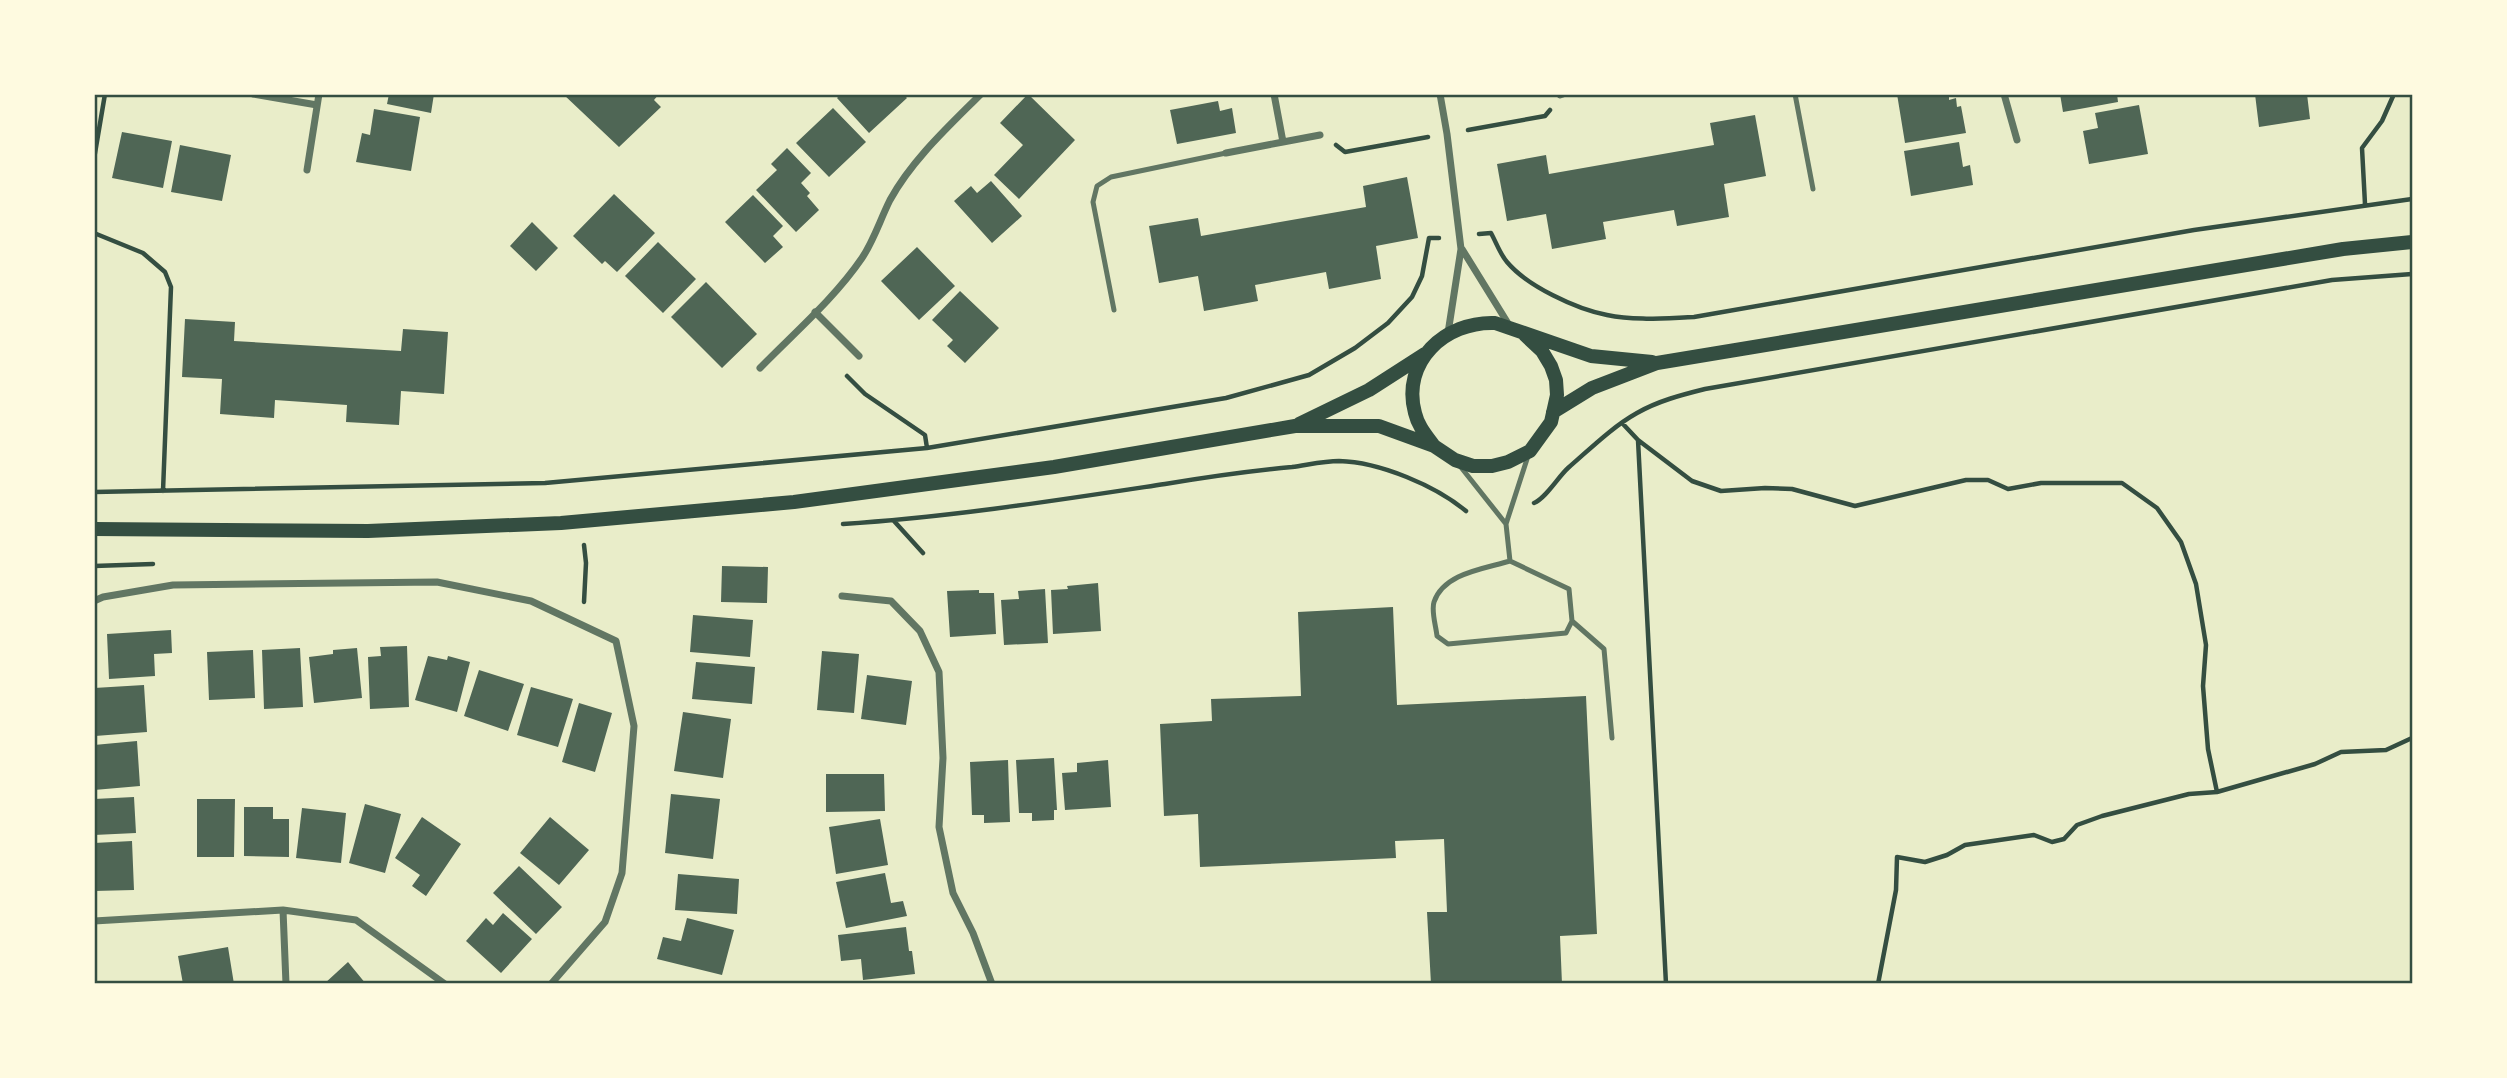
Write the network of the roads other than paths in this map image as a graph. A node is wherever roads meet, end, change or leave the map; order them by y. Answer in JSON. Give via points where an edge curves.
{"nodes":[{"id":1,"x":253,"y":94,"type":"edge"},
{"id":2,"x":319,"y":94,"type":"edge"},
{"id":3,"x":981,"y":94,"type":"edge"},
{"id":4,"x":1274,"y":94,"type":"edge"},
{"id":5,"x":1440,"y":94,"type":"edge"},
{"id":6,"x":1795,"y":94,"type":"edge"},
{"id":7,"x":2004,"y":94,"type":"edge"},
{"id":8,"x":317,"y":106,"type":"junction"},
{"id":9,"x":1320,"y":135,"type":"dead end"},
{"id":10,"x":2017,"y":139,"type":"dead end"},
{"id":11,"x":1283,"y":142,"type":"junction"},
{"id":12,"x":1226,"y":153,"type":"joint"},
{"id":13,"x":307,"y":170,"type":"dead end"},
{"id":14,"x":1813,"y":189,"type":"dead end"},
{"id":15,"x":2413,"y":242,"type":"edge"},
{"id":16,"x":1461,"y":249,"type":"junction"},
{"id":17,"x":1114,"y":310,"type":"dead end"},
{"id":18,"x":815,"y":312,"type":"junction"},
{"id":19,"x":1519,"y":332,"type":"junction"},
{"id":20,"x":1448,"y":333,"type":"junction"},
{"id":21,"x":1429,"y":352,"type":"junction"},
{"id":22,"x":859,"y":356,"type":"dead end"},
{"id":23,"x":1657,"y":363,"type":"junction"},
{"id":24,"x":760,"y":368,"type":"dead end"},
{"id":25,"x":1553,"y":412,"type":"junction"},
{"id":26,"x":1295,"y":426,"type":"junction"},
{"id":27,"x":1434,"y":446,"type":"junction"},
{"id":28,"x":1530,"y":451,"type":"junction"},
{"id":29,"x":1455,"y":460,"type":"junction"},
{"id":30,"x":1506,"y":524,"type":"junction"},
{"id":31,"x":94,"y":529,"type":"edge"},
{"id":32,"x":1510,"y":561,"type":"junction"},
{"id":33,"x":842,"y":596,"type":"dead end"},
{"id":34,"x":94,"y":601,"type":"edge"},
{"id":35,"x":1572,"y":621,"type":"junction"},
{"id":36,"x":1612,"y":738,"type":"dead end"},
{"id":37,"x":283,"y":910,"type":"junction"},
{"id":38,"x":94,"y":921,"type":"edge"},
{"id":39,"x":286,"y":984,"type":"edge"},
{"id":40,"x":445,"y":984,"type":"edge"},
{"id":41,"x":551,"y":984,"type":"edge"},
{"id":42,"x":992,"y":984,"type":"edge"}],
"edges":[{"from":1,"to":8,"type":"street"},
{"from":2,"to":8,"type":"street"},
{"from":3,"to":18,"type":"street","via":[[928,147],[891,200],[861,259]]},
{"from":4,"to":11,"type":"street"},
{"from":5,"to":16,"type":"street"},
{"from":6,"to":14,"type":"lane"},
{"from":7,"to":10,"type":"street"},
{"from":8,"to":13,"type":"street"},
{"from":9,"to":11,"type":"street"},
{"from":11,"to":12,"type":"street"},
{"from":12,"to":17,"type":"lane","via":[[1111,177],[1097,186],[1093,202]]},
{"from":15,"to":23,"type":"main road","via":[[2343,249]]},
{"from":16,"to":19,"type":"street"},
{"from":16,"to":20,"type":"street"},
{"from":18,"to":22,"type":"street"},
{"from":18,"to":24,"type":"street"},
{"from":19,"to":20,"type":"main road","via":[[1480,322]]},
{"from":19,"to":23,"type":"main road","via":[[1591,356]]},
{"from":19,"to":25,"type":"main road","via":[[1542,351],[1551,366],[1557,395]]},
{"from":20,"to":21,"type":"main road"},
{"from":21,"to":26,"type":"main road","via":[[1369,390]]},
{"from":21,"to":27,"type":"main road","via":[[1415,377],[1412,396],[1417,421]]},
{"from":23,"to":25,"type":"main road","via":[[1592,388]]},
{"from":25,"to":28,"type":"main road"},
{"from":26,"to":27,"type":"main road","via":[[1379,426]]},
{"from":26,"to":31,"type":"main road","via":[[1054,467],[808,500],[561,523],[368,531]]},
{"from":27,"to":29,"type":"main road"},
{"from":28,"to":29,"type":"main road","via":[[1492,466]]},
{"from":28,"to":30,"type":"lane"},
{"from":29,"to":30,"type":"lane"},
{"from":30,"to":32,"type":"lane"},
{"from":32,"to":35,"type":"lane","via":[[1569,589]]},
{"from":32,"to":35,"type":"lane","via":[[1444,584],[1433,604],[1437,636],[1448,644],[1566,633]]},
{"from":33,"to":42,"type":"street","via":[[891,601],[920,631],[939,672],[943,758],[939,827],[953,893]]},
{"from":34,"to":41,"type":"street","via":[[173,585],[437,582],[531,601],[617,641],[634,726],[622,873],[604,922]]},
{"from":35,"to":36,"type":"lane","via":[[1604,649]]},
{"from":37,"to":38,"type":"street"},
{"from":37,"to":39,"type":"street"},
{"from":37,"to":40,"type":"street","via":[[356,920]]}]}
